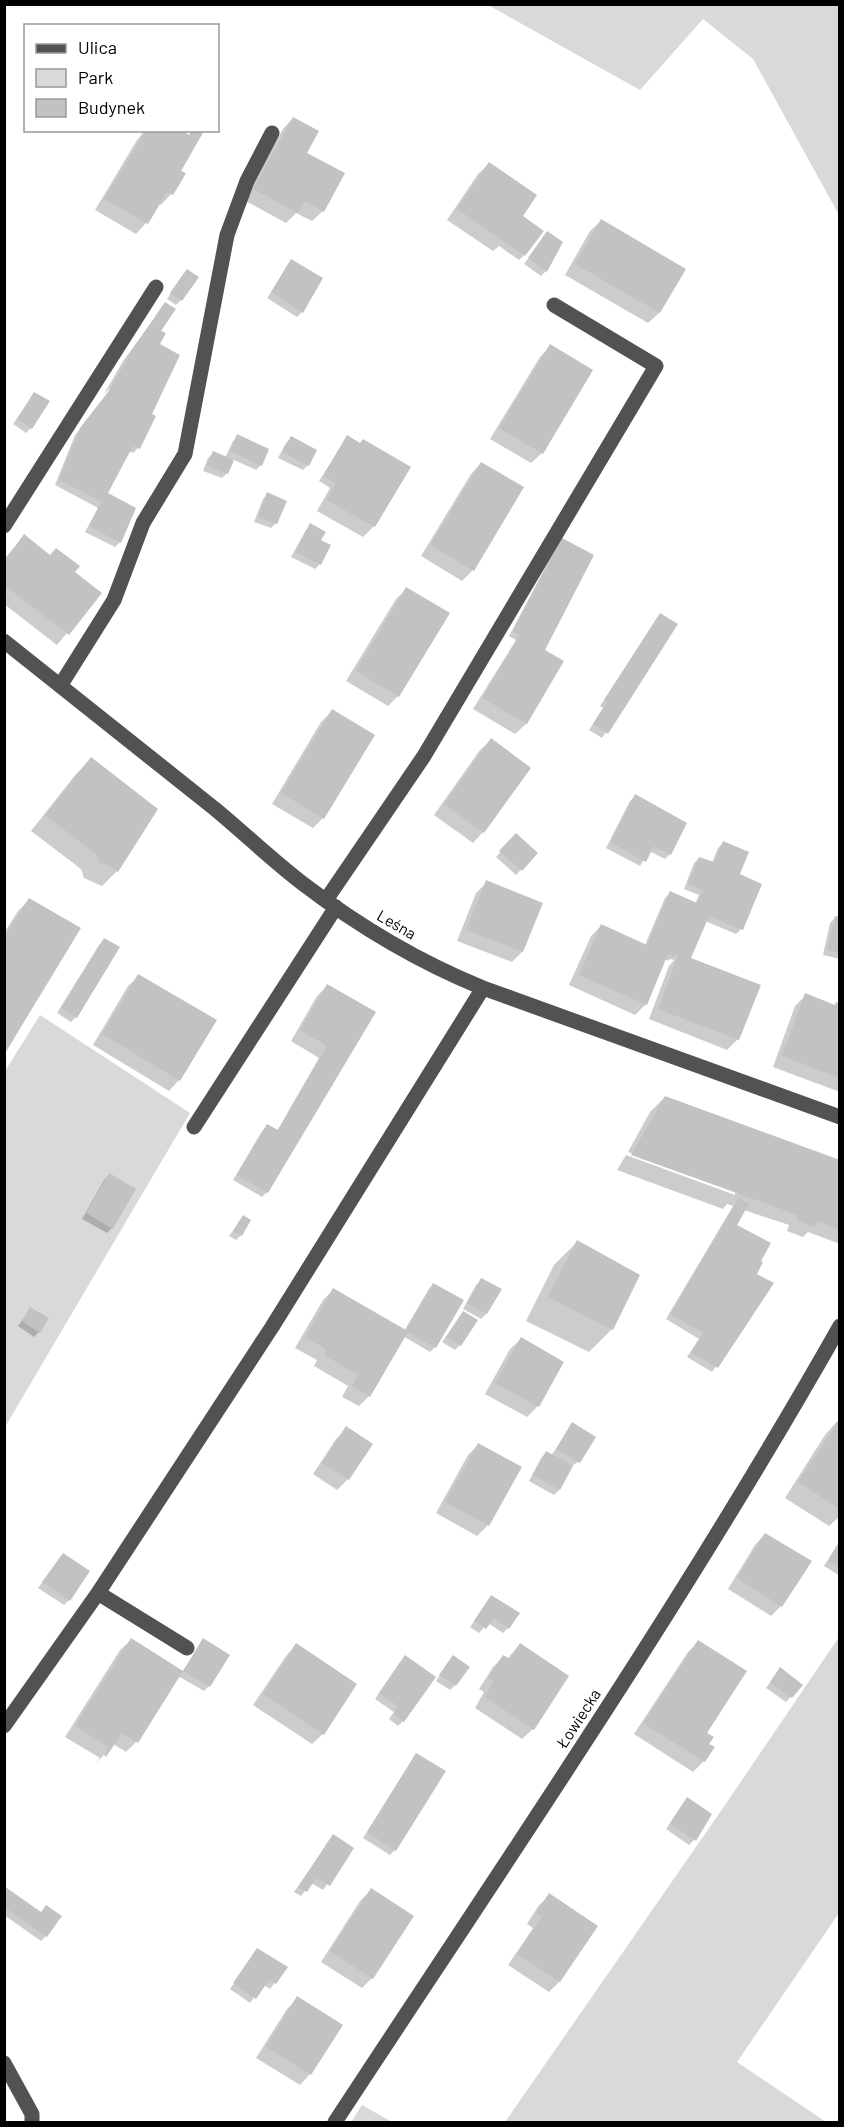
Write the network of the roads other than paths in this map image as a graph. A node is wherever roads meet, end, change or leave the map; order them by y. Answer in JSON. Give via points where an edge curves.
{"nodes":[{"id":1,"x":272,"y":133,"type":"dead end"},
{"id":2,"x":156,"y":287,"type":"dead end"},
{"id":3,"x":554,"y":305,"type":"dead end"},
{"id":4,"x":4,"y":526,"type":"edge"},
{"id":5,"x":6,"y":647,"type":"edge"},
{"id":6,"x":60,"y":686,"type":"junction"},
{"id":7,"x":331,"y":904,"type":"junction"},
{"id":8,"x":483,"y":988,"type":"junction"},
{"id":9,"x":840,"y":1117,"type":"edge"},
{"id":10,"x":194,"y":1127,"type":"dead end"},
{"id":11,"x":840,"y":1326,"type":"edge"},
{"id":12,"x":98,"y":1593,"type":"junction"},
{"id":13,"x":187,"y":1648,"type":"dead end"},
{"id":14,"x":4,"y":1726,"type":"edge"},
{"id":15,"x":4,"y":2063,"type":"edge"},
{"id":16,"x":32,"y":2122,"type":"edge"},
{"id":17,"x":335,"y":2122,"type":"edge"}],
"edges":[{"from":1,"to":6,"type":"street","via":[[247,181],[227,234],[185,454],[143,523],[114,600]]},
{"from":2,"to":4,"type":"street"},
{"from":3,"to":7,"type":"street","via":[[656,366],[424,756]]},
{"from":5,"to":6,"type":"street","name":"Leśna"},
{"from":6,"to":7,"type":"street","name":"Leśna"},
{"from":7,"to":8,"type":"street","name":"Leśna","via":[[428,962]]},
{"from":7,"to":10,"type":"street"},
{"from":8,"to":9,"type":"street","name":"Leśna"},
{"from":8,"to":12,"type":"street","via":[[278,1317]]},
{"from":11,"to":17,"type":"street","name":"Łowiecka","via":[[669,1611]]},
{"from":12,"to":13,"type":"street"},
{"from":12,"to":14,"type":"street"},
{"from":15,"to":16,"type":"street","via":[[32,2115]]}]}
